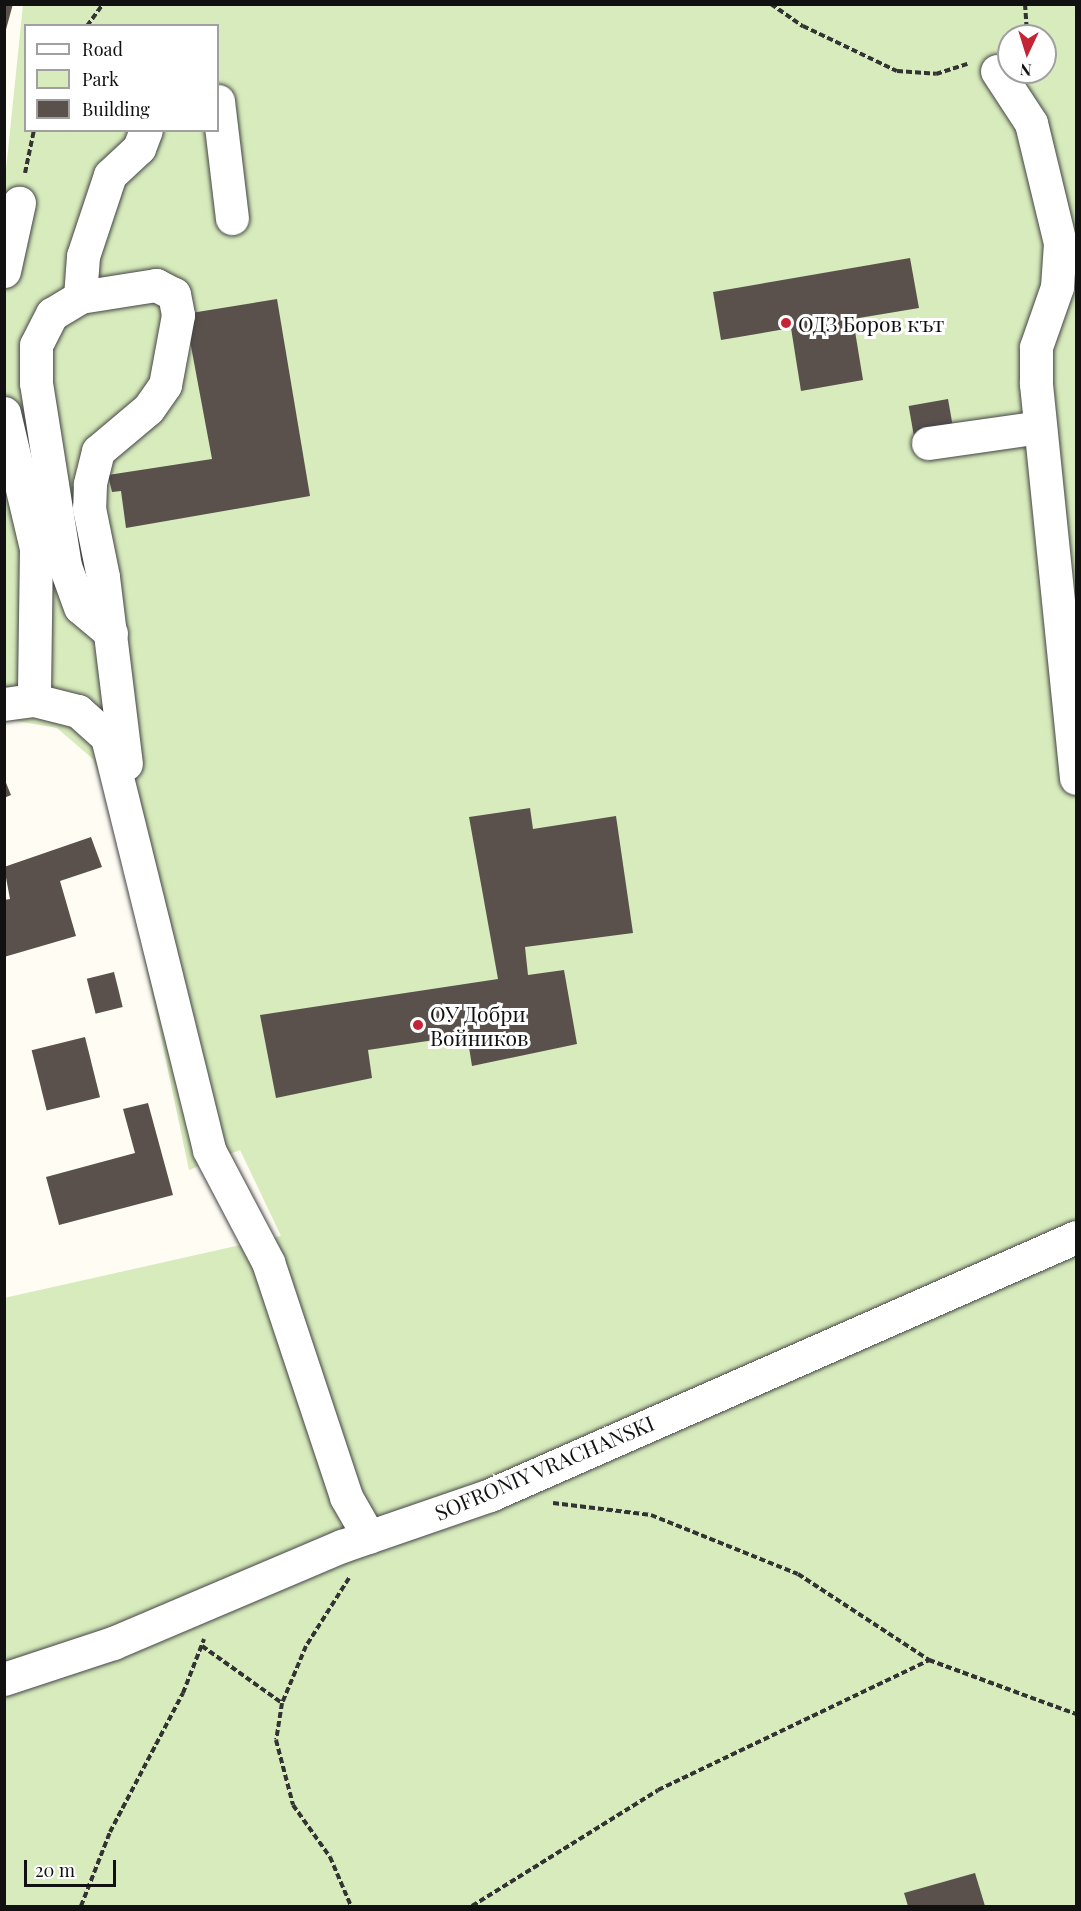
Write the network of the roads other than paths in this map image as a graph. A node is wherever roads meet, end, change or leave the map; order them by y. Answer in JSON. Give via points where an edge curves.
{"nodes":[{"id":1,"x":1006,"y":84,"type":"edge"},
{"id":2,"x":219,"y":110,"type":"edge"},
{"id":3,"x":145,"y":132,"type":"edge"},
{"id":4,"x":19,"y":203,"type":"road end"},
{"id":5,"x":232,"y":218,"type":"dead end"},
{"id":6,"x":4,"y":271,"type":"edge"},
{"id":7,"x":80,"y":297,"type":"junction"},
{"id":8,"x":4,"y":413,"type":"edge"},
{"id":9,"x":1040,"y":427,"type":"junction"},
{"id":10,"x":928,"y":443,"type":"dead end"},
{"id":11,"x":54,"y":500,"type":"junction"},
{"id":12,"x":89,"y":500,"type":"junction"},
{"id":13,"x":51,"y":568,"type":"junction"},
{"id":14,"x":111,"y":633,"type":"junction"},
{"id":15,"x":19,"y":702,"type":"edge"},
{"id":16,"x":1077,"y":778,"type":"edge"},
{"id":17,"x":133,"y":825,"type":"junction"},
{"id":18,"x":1077,"y":1237,"type":"edge"},
{"id":19,"x":369,"y":1537,"type":"junction"},
{"id":20,"x":4,"y":1679,"type":"edge"}],
"edges":[{"from":1,"to":9,"type":"street","via":[[1031,123],[1060,243],[1057,287],[1036,347]]},
{"from":2,"to":5,"type":"street"},
{"from":3,"to":7,"type":"street","via":[[139,148],[110,175],[83,256]]},
{"from":4,"to":6,"type":"street"},
{"from":7,"to":11,"type":"street","via":[[52,314],[36,345],[36,383]]},
{"from":7,"to":12,"type":"street","via":[[156,285],[174,294],[178,315],[165,385],[148,409],[98,451]]},
{"from":8,"to":13,"type":"street"},
{"from":9,"to":10,"type":"street"},
{"from":9,"to":16,"type":"street"},
{"from":11,"to":12,"type":"street"},
{"from":11,"to":13,"type":"street"},
{"from":12,"to":14,"type":"street"},
{"from":13,"to":14,"type":"street","via":[[80,607]]},
{"from":13,"to":15,"type":"street"},
{"from":14,"to":17,"type":"street"},
{"from":15,"to":17,"type":"street","via":[[78,711],[107,737]]},
{"from":17,"to":19,"type":"street","via":[[209,1150],[268,1262],[346,1497]]},
{"from":18,"to":19,"type":"street","name":"SOFRONIY VRACHANSKI","via":[[490,1495]]},
{"from":19,"to":20,"type":"street","name":"SOFRONIY VRACHANSKI","via":[[220,1599]]}]}
